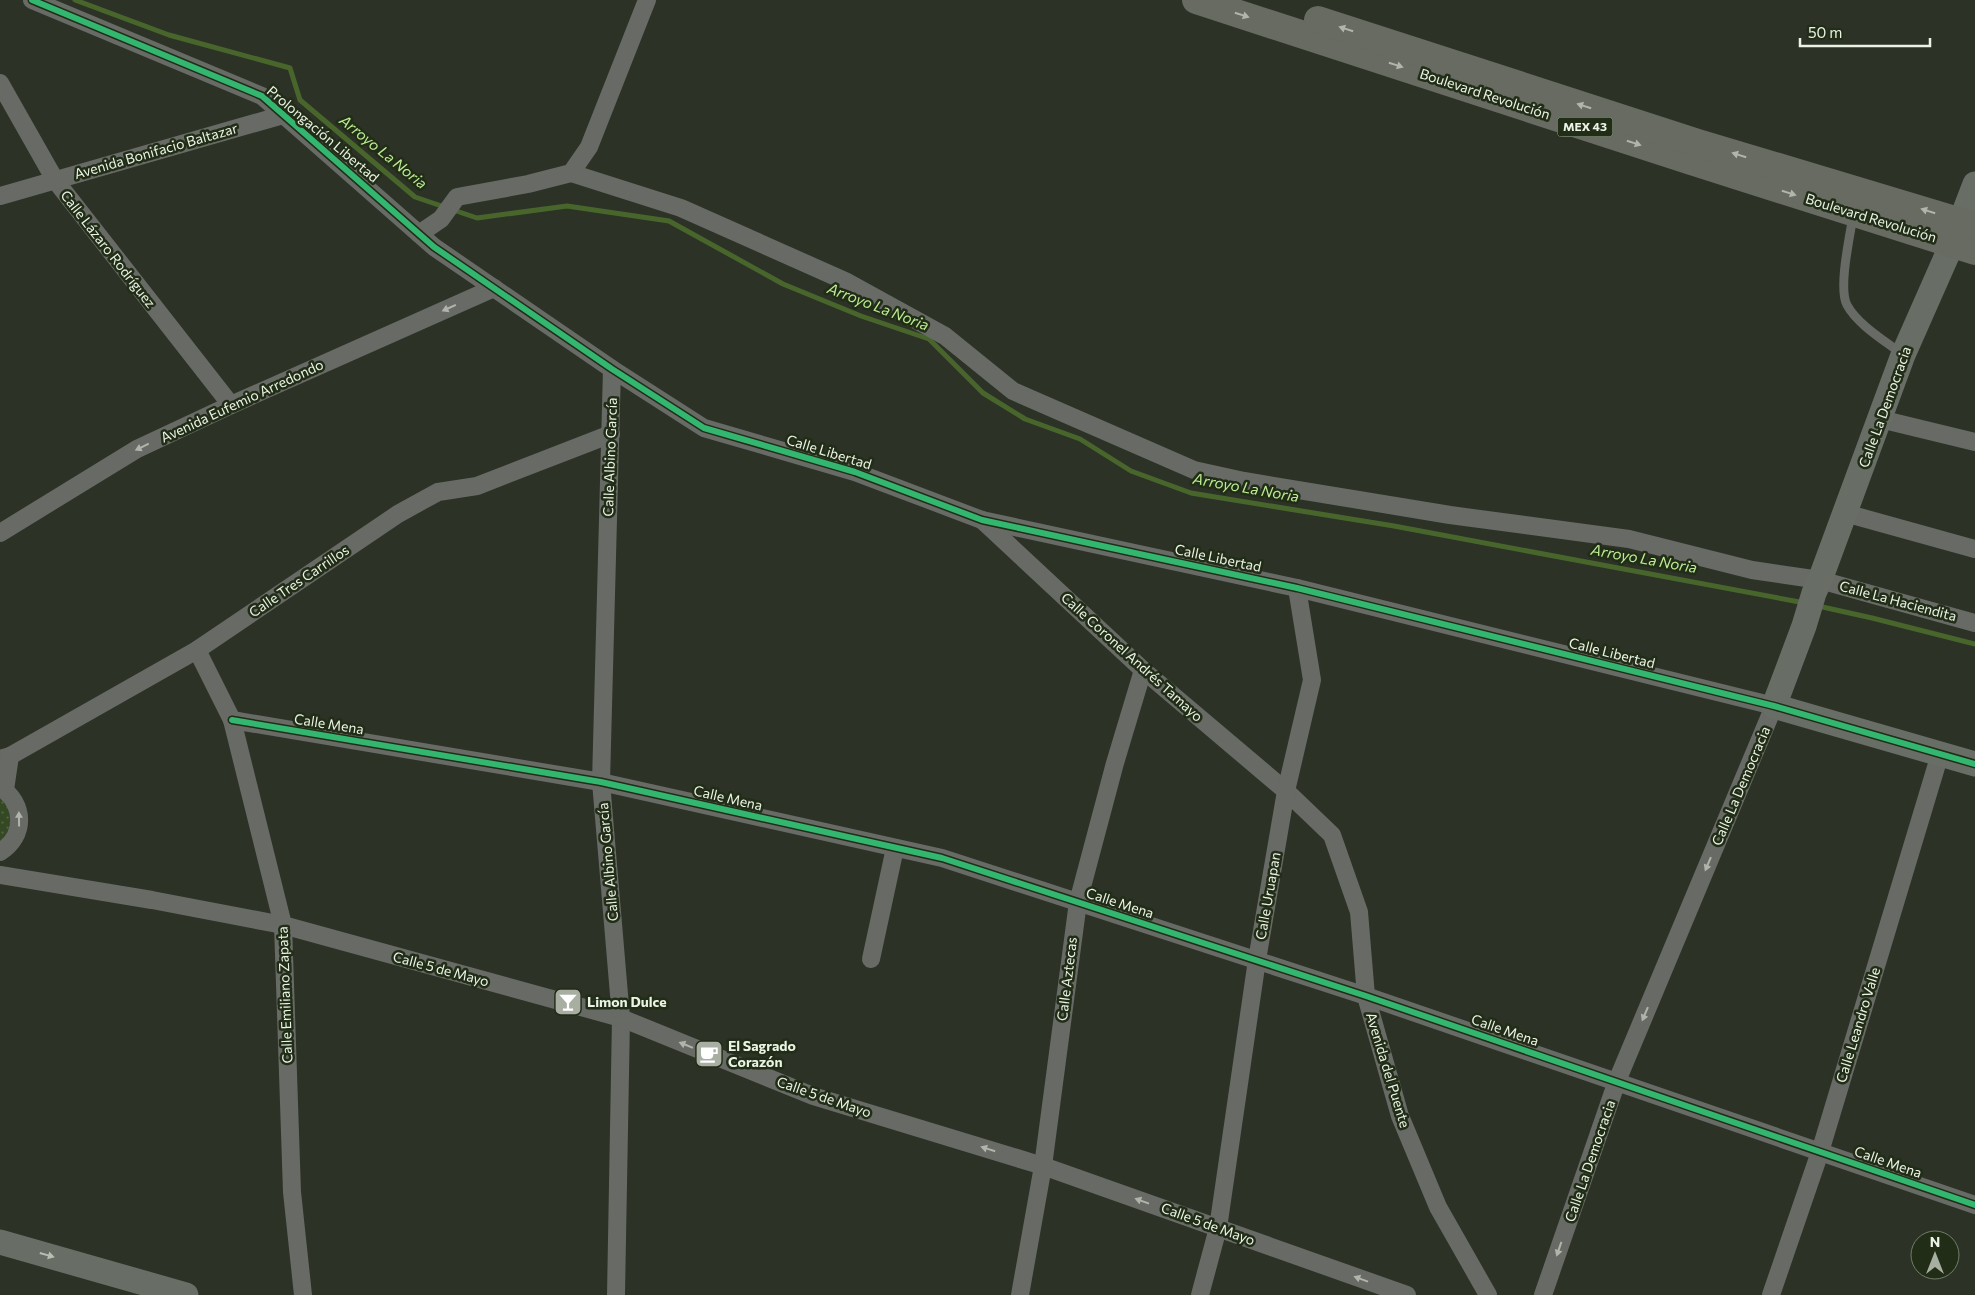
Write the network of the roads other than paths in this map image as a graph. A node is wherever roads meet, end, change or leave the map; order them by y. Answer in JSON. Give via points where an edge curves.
{"nodes":[{"id":1,"x":32,"y":0,"type":"edge"},
{"id":2,"x":647,"y":0,"type":"edge"},
{"id":3,"x":1196,"y":0,"type":"edge"},
{"id":4,"x":1257,"y":0,"type":"edge"},
{"id":5,"x":0,"y":83,"type":"edge"},
{"id":6,"x":1538,"y":101,"type":"junction"},
{"id":7,"x":283,"y":115,"type":"junction"},
{"id":8,"x":571,"y":173,"type":"junction"},
{"id":9,"x":55,"y":180,"type":"junction"},
{"id":10,"x":1975,"y":184,"type":"edge"},
{"id":11,"x":0,"y":196,"type":"edge"},
{"id":12,"x":1853,"y":213,"type":"junction"},
{"id":13,"x":419,"y":234,"type":"junction"},
{"id":14,"x":1966,"y":235,"type":"edge"},
{"id":15,"x":494,"y":288,"type":"junction"},
{"id":16,"x":1903,"y":355,"type":"junction"},
{"id":17,"x":612,"y":369,"type":"junction"},
{"id":18,"x":231,"y":405,"type":"junction"},
{"id":19,"x":1880,"y":419,"type":"junction"},
{"id":20,"x":611,"y":434,"type":"junction"},
{"id":21,"x":1975,"y":442,"type":"edge"},
{"id":22,"x":1845,"y":514,"type":"junction"},
{"id":23,"x":982,"y":520,"type":"junction"},
{"id":24,"x":0,"y":534,"type":"edge"},
{"id":25,"x":1975,"y":549,"type":"edge"},
{"id":26,"x":1817,"y":587,"type":"junction"},
{"id":27,"x":1297,"y":588,"type":"junction"},
{"id":28,"x":1975,"y":623,"type":"edge"},
{"id":29,"x":197,"y":650,"type":"junction"},
{"id":30,"x":1143,"y":670,"type":"junction"},
{"id":31,"x":1774,"y":706,"type":"junction"},
{"id":32,"x":232,"y":720,"type":"junction"},
{"id":33,"x":1940,"y":754,"type":"junction"},
{"id":34,"x":5,"y":757,"type":"edge"},
{"id":35,"x":1975,"y":764,"type":"edge"},
{"id":36,"x":601,"y":782,"type":"junction"},
{"id":37,"x":2,"y":788,"type":"edge"},
{"id":38,"x":1286,"y":791,"type":"junction"},
{"id":39,"x":895,"y":848,"type":"junction"},
{"id":40,"x":3,"y":850,"type":"edge"},
{"id":41,"x":0,"y":870,"type":"edge"},
{"id":42,"x":0,"y":875,"type":"edge"},
{"id":43,"x":1078,"y":902,"type":"junction"},
{"id":44,"x":283,"y":925,"type":"junction"},
{"id":45,"x":871,"y":959,"type":"dead end"},
{"id":46,"x":1257,"y":960,"type":"junction"},
{"id":47,"x":1366,"y":996,"type":"junction"},
{"id":48,"x":621,"y":1018,"type":"junction"},
{"id":49,"x":1617,"y":1082,"type":"junction"},
{"id":50,"x":1820,"y":1152,"type":"junction"},
{"id":51,"x":1043,"y":1166,"type":"junction"},
{"id":52,"x":1975,"y":1205,"type":"edge"},
{"id":53,"x":1218,"y":1228,"type":"junction"},
{"id":54,"x":0,"y":1242,"type":"edge"},
{"id":55,"x":186,"y":1295,"type":"edge"},
{"id":56,"x":304,"y":1295,"type":"edge"},
{"id":57,"x":616,"y":1295,"type":"edge"},
{"id":58,"x":1020,"y":1295,"type":"edge"},
{"id":59,"x":1200,"y":1295,"type":"edge"},
{"id":60,"x":1407,"y":1295,"type":"edge"},
{"id":61,"x":1488,"y":1295,"type":"edge"},
{"id":62,"x":1543,"y":1295,"type":"edge"},
{"id":63,"x":1771,"y":1295,"type":"edge"}],
"edges":[{"from":1,"to":7,"type":"street","name":"Prolongación Libertad","via":[[262,96]]},
{"from":2,"to":8,"type":"street","via":[[589,147]]},
{"from":3,"to":6,"type":"main road","name":"Boulevard Revolución","number":"MEX 43","one_way":true},
{"from":6,"to":4,"type":"main road","name":"Boulevard Revolución","number":"MEX 43","one_way":true},
{"from":5,"to":9,"type":"street","name":"Calle Lázaro Rodríguez"},
{"from":6,"to":12,"type":"main road","name":"Boulevard Revolución","number":"MEX 43","one_way":true},
{"from":14,"to":6,"type":"main road","name":"Boulevard Revolución","number":"MEX 43","one_way":true,"via":[[1698,143]]},
{"from":7,"to":9,"type":"street","name":"Avenida Bonifacio Baltazar"},
{"from":7,"to":13,"type":"street","name":"Prolongación Libertad"},
{"from":8,"to":13,"type":"street","via":[[457,198],[441,219]]},
{"from":8,"to":26,"type":"street","name":"Calle La Haciendita","via":[[681,208],[845,281],[945,336],[1013,391],[1194,470],[1244,482],[1431,512],[1629,539]]},
{"from":9,"to":11,"type":"street","name":"Avenida Bonifacio Baltazar"},
{"from":9,"to":18,"type":"street","name":"Calle Lázaro Rodríguez"},
{"from":10,"to":14,"type":"street","name":"Calle La Democracia"},
{"from":12,"to":14,"type":"main road","name":"Boulevard Revolución","number":"MEX 43"},
{"from":12,"to":16,"type":"lane","via":[[1844,270],[1846,304],[1854,315]]},
{"from":13,"to":15,"type":"street","name":"Prolongación Libertad"},
{"from":14,"to":16,"type":"street","name":"Calle La Democracia"},
{"from":15,"to":17,"type":"street","name":"Calle Libertad"},
{"from":15,"to":18,"type":"street","name":"Avenida Eufemio Arredondo","one_way":true},
{"from":16,"to":19,"type":"street","name":"Calle La Democracia"},
{"from":17,"to":20,"type":"street","name":"Calle Albino García"},
{"from":17,"to":23,"type":"street","name":"Calle Libertad","via":[[704,428],[855,472]]},
{"from":18,"to":24,"type":"street","name":"Avenida Eufemio Arredondo","one_way":true,"via":[[137,449]]},
{"from":19,"to":21,"type":"street"},
{"from":19,"to":22,"type":"street","name":"Calle La Democracia"},
{"from":20,"to":29,"type":"street","name":"Calle Tres Carrillos","via":[[476,486],[438,492],[398,514]]},
{"from":20,"to":36,"type":"street","name":"Calle Albino García"},
{"from":22,"to":25,"type":"street"},
{"from":22,"to":26,"type":"street","name":"Calle La Democracia"},
{"from":23,"to":27,"type":"street","name":"Calle Libertad"},
{"from":23,"to":30,"type":"street","name":"Calle Coronel Andrés Tamayo"},
{"from":26,"to":28,"type":"street","name":"Calle La Haciendita"},
{"from":26,"to":31,"type":"street","name":"Calle La Democracia"},
{"from":27,"to":31,"type":"street","name":"Calle Libertad"},
{"from":27,"to":38,"type":"street","name":"Calle Uruapan","via":[[1312,680]]},
{"from":29,"to":32,"type":"street","name":"Calle Emiliano Zapata"},
{"from":29,"to":34,"type":"street","name":"Calle Tres Carrillos"},
{"from":30,"to":38,"type":"street","name":"Calle Coronel Andrés Tamayo"},
{"from":30,"to":43,"type":"street","name":"Calle Aztecas"},
{"from":31,"to":33,"type":"street","name":"Calle Libertad"},
{"from":31,"to":49,"type":"street","name":"Calle La Democracia","one_way":true},
{"from":32,"to":36,"type":"street","name":"Calle Mena"},
{"from":32,"to":44,"type":"street","name":"Calle Emiliano Zapata"},
{"from":33,"to":35,"type":"street","name":"Calle Libertad"},
{"from":33,"to":50,"type":"street","name":"Calle Leandro Valle"},
{"from":34,"to":37,"type":"street"},
{"from":36,"to":39,"type":"street","name":"Calle Mena"},
{"from":36,"to":48,"type":"street","name":"Calle Albino García"},
{"from":40,"to":37,"type":"street","one_way":true,"via":[[17,833],[20,815],[16,803]]},
{"from":38,"to":46,"type":"street","name":"Calle Uruapan"},
{"from":38,"to":47,"type":"street","name":"Avenida del Puente","via":[[1332,835],[1359,912]]},
{"from":39,"to":43,"type":"street","name":"Calle Mena","via":[[942,858]]},
{"from":39,"to":45,"type":"street"},
{"from":40,"to":41,"type":"street"},
{"from":42,"to":44,"type":"street","name":"Calle 5 de Mayo"},
{"from":43,"to":46,"type":"street","name":"Calle Mena"},
{"from":43,"to":51,"type":"street","name":"Calle Aztecas"},
{"from":44,"to":48,"type":"street","name":"Calle 5 de Mayo"},
{"from":44,"to":56,"type":"street","name":"Calle Emiliano Zapata","via":[[292,1192]]},
{"from":46,"to":47,"type":"street","name":"Calle Mena"},
{"from":46,"to":53,"type":"street","name":"Calle Uruapan"},
{"from":47,"to":49,"type":"street","name":"Calle Mena"},
{"from":47,"to":61,"type":"street","name":"Avenida del Puente","via":[[1400,1116],[1438,1207]]},
{"from":51,"to":48,"type":"street","name":"Calle 5 de Mayo","one_way":true,"via":[[813,1096]]},
{"from":48,"to":57,"type":"street","name":"Calle Albino García"},
{"from":49,"to":50,"type":"street","name":"Calle Mena"},
{"from":49,"to":62,"type":"street","name":"Calle La Democracia","one_way":true},
{"from":50,"to":52,"type":"street","name":"Calle Mena"},
{"from":50,"to":63,"type":"street","name":"Calle Leandro Valle"},
{"from":53,"to":51,"type":"street","name":"Calle 5 de Mayo","one_way":true},
{"from":51,"to":58,"type":"street","name":"Calle Aztecas"},
{"from":53,"to":59,"type":"street","name":"Calle Uruapan"},
{"from":60,"to":53,"type":"street","name":"Calle 5 de Mayo","one_way":true},
{"from":54,"to":55,"type":"street","one_way":true}]}
